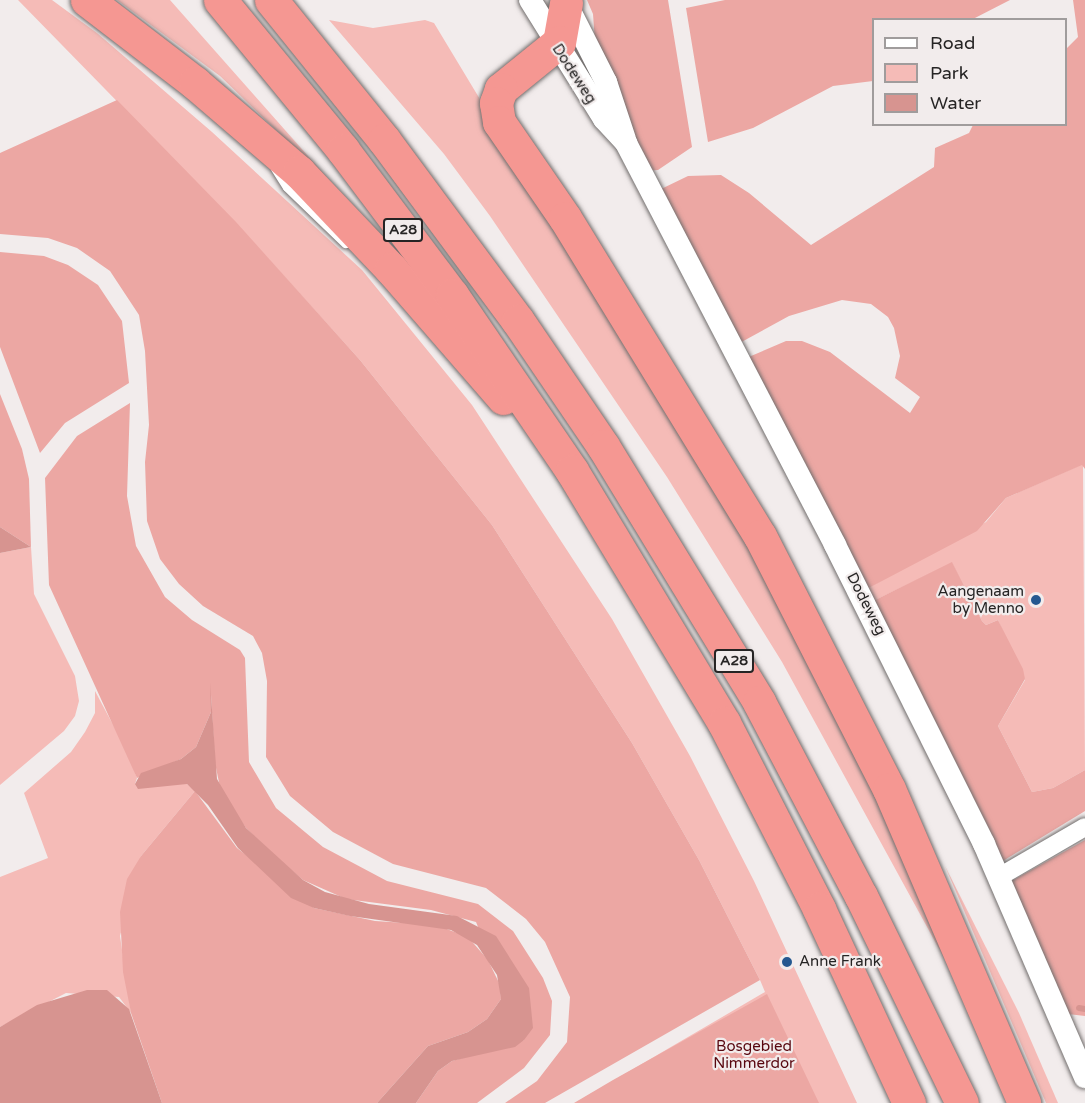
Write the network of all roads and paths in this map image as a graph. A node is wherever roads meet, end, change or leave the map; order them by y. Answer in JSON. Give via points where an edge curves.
{"nodes":[{"id":1,"x":87,"y":0,"type":"edge"},
{"id":2,"x":220,"y":0,"type":"edge"},
{"id":3,"x":271,"y":0,"type":"edge"},
{"id":4,"x":530,"y":0,"type":"edge"},
{"id":5,"x":566,"y":3,"type":"joint"},
{"id":6,"x":555,"y":45,"type":"junction"},
{"id":7,"x":245,"y":123,"type":"junction"},
{"id":8,"x":626,"y":143,"type":"junction"},
{"id":9,"x":352,"y":249,"type":"dead end"},
{"id":10,"x":360,"y":255,"type":"dead end"},
{"id":11,"x":391,"y":269,"type":"junction"},
{"id":12,"x":572,"y":471,"type":"junction"},
{"id":13,"x":1085,"y":827,"type":"edge"},
{"id":14,"x":999,"y":877,"type":"junction"},
{"id":15,"x":920,"y":1018,"type":"junction"},
{"id":16,"x":1085,"y":1077,"type":"edge"},
{"id":17,"x":909,"y":1103,"type":"edge"},
{"id":18,"x":957,"y":1103,"type":"edge"},
{"id":19,"x":962,"y":1103,"type":"edge"},
{"id":20,"x":1024,"y":1103,"type":"edge"}],
"edges":[{"from":1,"to":7,"type":"highway","number":"A28"},
{"from":2,"to":12,"type":"highway","number":"A28","via":[[343,150],[439,277]]},
{"from":3,"to":15,"type":"highway","number":"A28","via":[[384,140],[518,321],[603,446],[759,702]]},
{"from":4,"to":6,"type":"street","name":"Dodeweg"},
{"from":5,"to":6,"type":"highway","via":[[561,37]]},
{"from":5,"to":8,"type":"street","name":"Dodeweg","via":[[606,82]]},
{"from":6,"to":8,"type":"street","name":"Dodeweg","via":[[604,119]]},
{"from":6,"to":20,"type":"highway","via":[[501,89],[496,103],[499,122],[597,268],[760,536],[889,789]]},
{"from":7,"to":9,"type":"lane","number":"A28","via":[[287,187]]},
{"from":7,"to":11,"type":"highway","number":"A28","via":[[318,190]]},
{"from":8,"to":14,"type":"street","name":"Dodeweg","via":[[914,698]]},
{"from":10,"to":11,"type":"lane","number":"A28"},
{"from":11,"to":12,"type":"highway","number":"A28","via":[[466,359]]},
{"from":12,"to":17,"type":"highway","number":"A28","via":[[724,723],[819,909]]},
{"from":13,"to":14,"type":"street"},
{"from":14,"to":16,"type":"street","name":"Dodeweg"},
{"from":15,"to":18,"type":"highway","number":"A28"},
{"from":15,"to":19,"type":"highway","number":"A28"}]}
